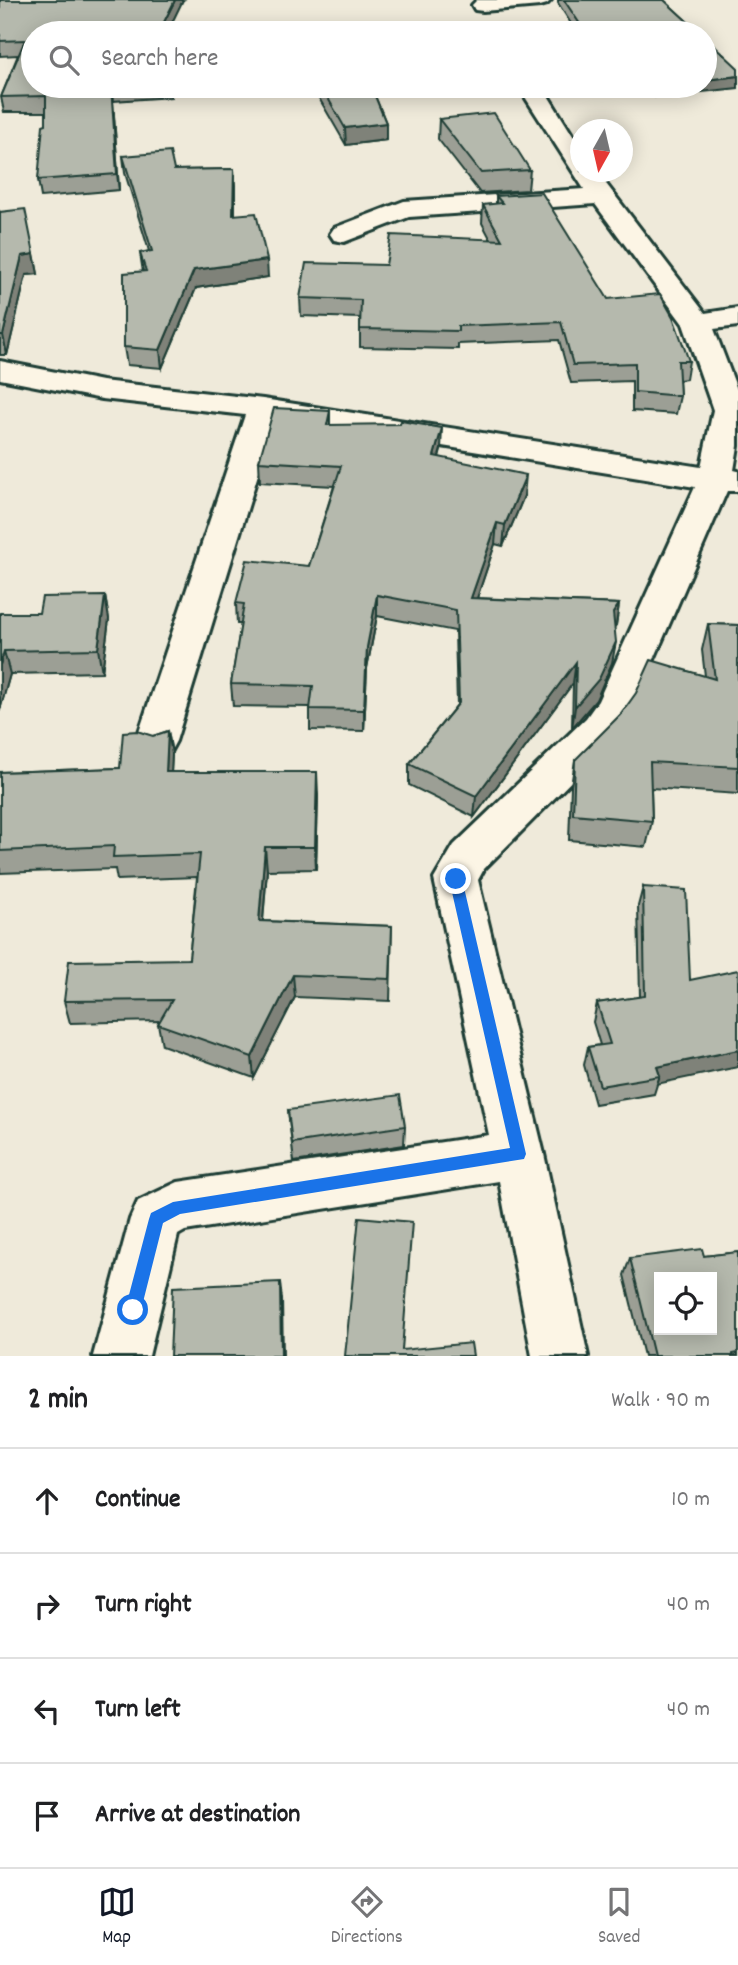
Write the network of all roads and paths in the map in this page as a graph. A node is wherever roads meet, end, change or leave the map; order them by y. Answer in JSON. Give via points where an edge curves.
{"nodes":[{"id":1,"x":540,"y":0,"type":"edge"},
{"id":2,"x":485,"y":10,"type":"edge"},
{"id":3,"x":538,"y":98,"type":"edge"},
{"id":4,"x":570,"y":150,"type":"edge"},
{"id":5,"x":593,"y":184,"type":"edge"},
{"id":6,"x":344,"y":234,"type":"dead end"},
{"id":7,"x":738,"y":317,"type":"edge"},
{"id":8,"x":697,"y":323,"type":"junction"},
{"id":9,"x":0,"y":370,"type":"edge"},
{"id":10,"x":263,"y":408,"type":"junction"},
{"id":11,"x":726,"y":480,"type":"edge"},
{"id":12,"x":156,"y":741,"type":"edge"},
{"id":13,"x":519,"y":1154,"type":"junction"},
{"id":14,"x":121,"y":1356,"type":"edge"},
{"id":15,"x":559,"y":1356,"type":"edge"}],
"edges":[{"from":1,"to":2,"type":"street"},
{"from":3,"to":4,"type":"street"},
{"from":5,"to":6,"type":"street","via":[[404,209]]},
{"from":5,"to":8,"type":"street"},
{"from":7,"to":8,"type":"street"},
{"from":8,"to":11,"type":"street","via":[[729,410]]},
{"from":9,"to":10,"type":"street","via":[[102,390]]},
{"from":10,"to":11,"type":"street"},
{"from":10,"to":12,"type":"street"},
{"from":11,"to":13,"type":"street","via":[[615,707],[600,728],[469,857],[456,879]]},
{"from":13,"to":14,"type":"street","via":[[178,1207],[156,1219]]},
{"from":13,"to":15,"type":"street"}]}
